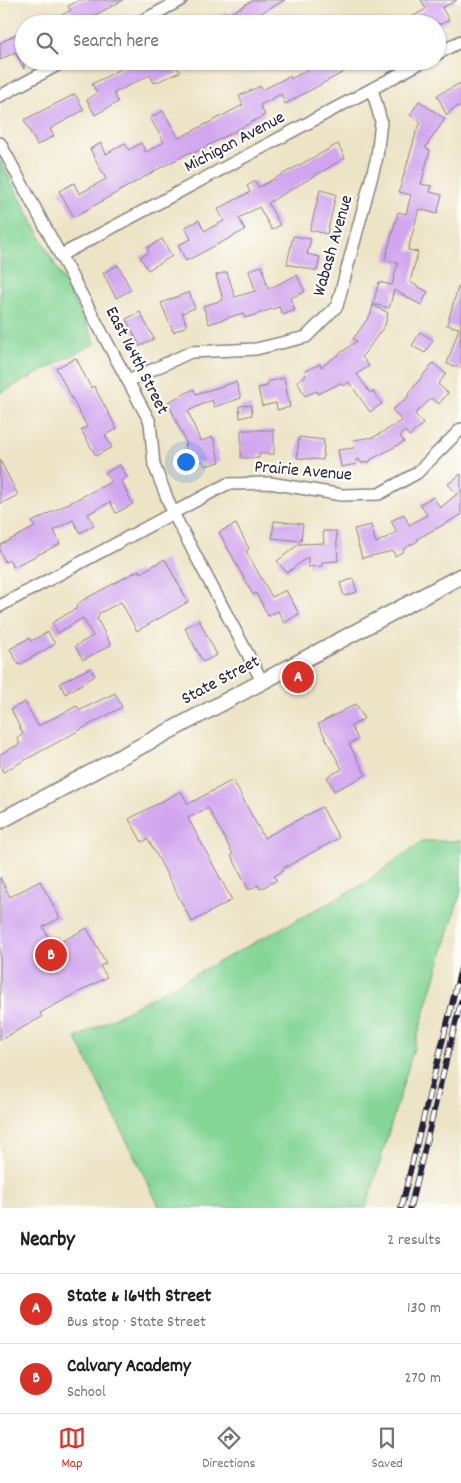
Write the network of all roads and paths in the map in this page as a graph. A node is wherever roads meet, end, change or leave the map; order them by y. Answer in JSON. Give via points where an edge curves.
{"nodes":[{"id":1,"x":181,"y":0,"type":"edge"},
{"id":2,"x":153,"y":15,"type":"edge"},
{"id":3,"x":461,"y":41,"type":"edge"},
{"id":4,"x":446,"y":49,"type":"edge"},
{"id":5,"x":48,"y":70,"type":"edge"},
{"id":6,"x":407,"y":70,"type":"edge"},
{"id":7,"x":372,"y":89,"type":"junction"},
{"id":8,"x":0,"y":96,"type":"edge"},
{"id":9,"x":0,"y":143,"type":"edge"},
{"id":10,"x":62,"y":255,"type":"junction"},
{"id":11,"x":128,"y":381,"type":"junction"},
{"id":12,"x":461,"y":430,"type":"edge"},
{"id":13,"x":173,"y":513,"type":"junction"},
{"id":14,"x":461,"y":576,"type":"edge"},
{"id":15,"x":0,"y":606,"type":"edge"},
{"id":16,"x":262,"y":681,"type":"junction"},
{"id":17,"x":0,"y":821,"type":"edge"}],
"edges":[{"from":1,"to":2,"type":"street"},
{"from":3,"to":4,"type":"street"},
{"from":5,"to":8,"type":"street"},
{"from":6,"to":7,"type":"street","name":"Michigan Avenue"},
{"from":7,"to":10,"type":"street","name":"Michigan Avenue"},
{"from":7,"to":11,"type":"street","name":"Wabash Avenue","via":[[380,121],[377,157],[337,306],[306,337],[256,349],[191,352]]},
{"from":9,"to":10,"type":"street","name":"East 164th Street"},
{"from":10,"to":11,"type":"street","name":"East 164th Street"},
{"from":11,"to":13,"type":"street","name":"East 164th Street","via":[[150,422],[154,465]]},
{"from":12,"to":13,"type":"street","name":"Prairie Avenue","via":[[417,473],[379,494],[342,495],[270,483],[227,484]]},
{"from":13,"to":15,"type":"street","name":"Prairie Avenue"},
{"from":13,"to":16,"type":"street","name":"East 164th Street"},
{"from":14,"to":16,"type":"street","name":"State Street"},
{"from":16,"to":17,"type":"street","name":"State Street"}]}
